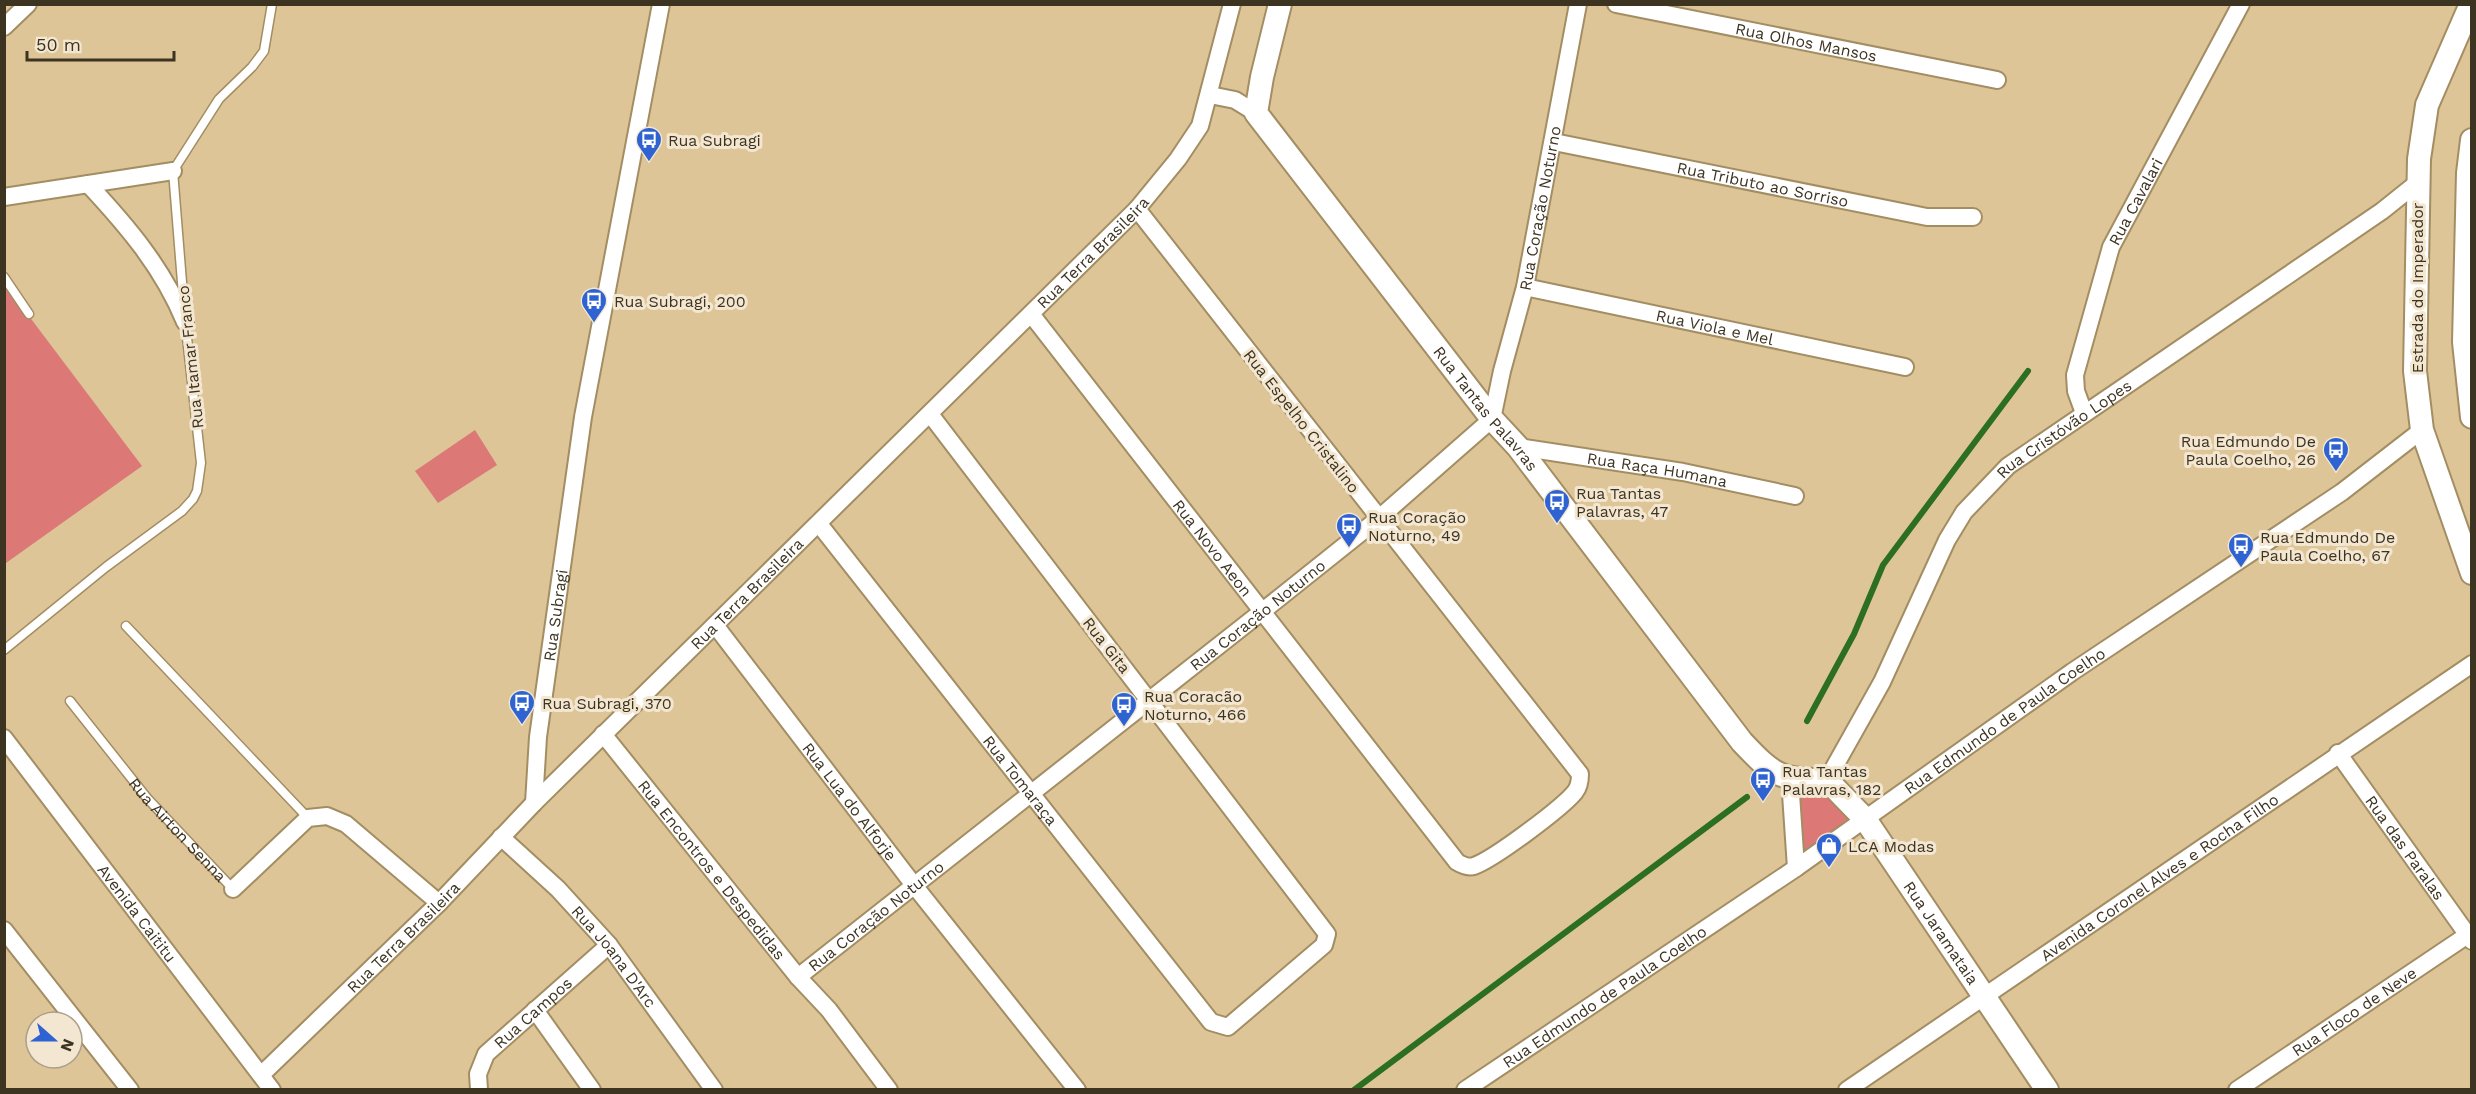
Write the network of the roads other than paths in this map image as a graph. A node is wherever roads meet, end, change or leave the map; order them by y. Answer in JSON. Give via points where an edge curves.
{"nodes":[{"id":1,"x":28,"y":4,"type":"edge"},
{"id":2,"x":273,"y":4,"type":"edge"},
{"id":3,"x":661,"y":4,"type":"edge"},
{"id":4,"x":1232,"y":4,"type":"edge"},
{"id":5,"x":1280,"y":4,"type":"edge"},
{"id":6,"x":1578,"y":4,"type":"edge"},
{"id":7,"x":1616,"y":4,"type":"edge"},
{"id":8,"x":2241,"y":4,"type":"edge"},
{"id":9,"x":2471,"y":4,"type":"edge"},
{"id":10,"x":4,"y":27,"type":"edge"},
{"id":11,"x":1997,"y":80,"type":"dead end"},
{"id":12,"x":1210,"y":94,"type":"junction"},
{"id":13,"x":1256,"y":113,"type":"junction"},
{"id":14,"x":2472,"y":140,"type":"edge"},
{"id":15,"x":1554,"y":142,"type":"junction"},
{"id":16,"x":173,"y":171,"type":"junction"},
{"id":17,"x":2470,"y":174,"type":"edge"},
{"id":18,"x":2417,"y":183,"type":"junction"},
{"id":19,"x":88,"y":184,"type":"junction"},
{"id":20,"x":4,"y":197,"type":"edge"},
{"id":21,"x":1137,"y":209,"type":"junction"},
{"id":22,"x":1973,"y":217,"type":"dead end"},
{"id":23,"x":4,"y":277,"type":"edge"},
{"id":24,"x":1525,"y":287,"type":"junction"},
{"id":25,"x":30,"y":314,"type":"dead end"},
{"id":26,"x":1031,"y":314,"type":"junction"},
{"id":27,"x":185,"y":322,"type":"junction"},
{"id":28,"x":1905,"y":367,"type":"dead end"},
{"id":29,"x":2084,"y":413,"type":"junction"},
{"id":30,"x":930,"y":414,"type":"junction"},
{"id":31,"x":2472,"y":417,"type":"edge"},
{"id":32,"x":1492,"y":419,"type":"junction"},
{"id":33,"x":2422,"y":430,"type":"junction"},
{"id":34,"x":1518,"y":447,"type":"junction"},
{"id":35,"x":1795,"y":496,"type":"dead end"},
{"id":36,"x":1378,"y":519,"type":"junction"},
{"id":37,"x":819,"y":524,"type":"junction"},
{"id":38,"x":2472,"y":573,"type":"edge"},
{"id":39,"x":1264,"y":610,"type":"junction"},
{"id":40,"x":715,"y":625,"type":"junction"},
{"id":41,"x":126,"y":626,"type":"dead end"},
{"id":42,"x":4,"y":650,"type":"edge"},
{"id":43,"x":2472,"y":664,"type":"edge"},
{"id":44,"x":1150,"y":700,"type":"junction"},
{"id":45,"x":70,"y":701,"type":"dead end"},
{"id":46,"x":603,"y":734,"type":"junction"},
{"id":47,"x":4,"y":738,"type":"edge"},
{"id":48,"x":2338,"y":753,"type":"junction"},
{"id":49,"x":1790,"y":779,"type":"junction"},
{"id":50,"x":1827,"y":780,"type":"junction"},
{"id":51,"x":1032,"y":792,"type":"junction"},
{"id":52,"x":534,"y":803,"type":"junction"},
{"id":53,"x":308,"y":818,"type":"junction"},
{"id":54,"x":1865,"y":819,"type":"junction"},
{"id":55,"x":501,"y":837,"type":"junction"},
{"id":56,"x":1461,"y":865,"type":"joint"},
{"id":57,"x":1796,"y":868,"type":"junction"},
{"id":58,"x":913,"y":884,"type":"junction"},
{"id":59,"x":233,"y":889,"type":"joint"},
{"id":60,"x":440,"y":903,"type":"junction"},
{"id":61,"x":4,"y":930,"type":"edge"},
{"id":62,"x":2470,"y":936,"type":"edge"},
{"id":63,"x":609,"y":945,"type":"junction"},
{"id":64,"x":798,"y":976,"type":"junction"},
{"id":65,"x":1983,"y":996,"type":"junction"},
{"id":66,"x":535,"y":1010,"type":"junction"},
{"id":67,"x":1228,"y":1027,"type":"joint"},
{"id":68,"x":261,"y":1075,"type":"junction"},
{"id":69,"x":1470,"y":1088,"type":"edge"},
{"id":70,"x":130,"y":1089,"type":"edge"},
{"id":71,"x":272,"y":1089,"type":"edge"},
{"id":72,"x":479,"y":1089,"type":"edge"},
{"id":73,"x":592,"y":1089,"type":"edge"},
{"id":74,"x":714,"y":1089,"type":"edge"},
{"id":75,"x":889,"y":1089,"type":"edge"},
{"id":76,"x":1077,"y":1089,"type":"edge"},
{"id":77,"x":1847,"y":1089,"type":"edge"},
{"id":78,"x":2047,"y":1089,"type":"edge"},
{"id":79,"x":2236,"y":1089,"type":"edge"}],
"edges":[{"from":1,"to":10,"type":"street"},
{"from":2,"to":16,"type":"lane","via":[[264,51],[219,99]]},
{"from":3,"to":52,"type":"street","name":"Rua Subragi","via":[[583,417],[538,737]]},
{"from":4,"to":12,"type":"street","name":"Rua Terra Brasileira"},
{"from":5,"to":13,"type":"street"},
{"from":6,"to":15,"type":"street","name":"Rua Coração Noturno"},
{"from":7,"to":11,"type":"street","name":"Rua Olhos Mansos"},
{"from":8,"to":29,"type":"street","name":"Rua Cavalari","via":[[2111,247],[2075,375]]},
{"from":9,"to":18,"type":"street","name":"Estrada do Imperador","via":[[2427,105]]},
{"from":12,"to":13,"type":"street","via":[[1235,100]]},
{"from":12,"to":21,"type":"street","name":"Rua Terra Brasileira","via":[[1193,138]]},
{"from":13,"to":32,"type":"street","name":"Rua Tantas Palavras"},
{"from":14,"to":17,"type":"street"},
{"from":15,"to":22,"type":"street","name":"Rua Tributo ao Sorriso","via":[[1927,217]]},
{"from":15,"to":24,"type":"street","name":"Rua Coração Noturno"},
{"from":16,"to":19,"type":"street"},
{"from":16,"to":27,"type":"lane","name":"Rua Itamar Franco"},
{"from":17,"to":31,"type":"street","via":[[2464,342]]},
{"from":18,"to":29,"type":"street","name":"Rua Cristóvão Lopes","via":[[2382,211]]},
{"from":18,"to":33,"type":"street","name":"Estrada do Imperador","via":[[2415,371]]},
{"from":19,"to":20,"type":"street"},
{"from":19,"to":27,"type":"street","via":[[142,244],[173,292]]},
{"from":21,"to":26,"type":"street","name":"Rua Terra Brasileira"},
{"from":21,"to":36,"type":"street","name":"Rua Espelho Cristalino"},
{"from":23,"to":25,"type":"lane"},
{"from":24,"to":28,"type":"street","name":"Rua Viola e Mel"},
{"from":24,"to":32,"type":"street","name":"Rua Coração Noturno"},
{"from":26,"to":30,"type":"street","name":"Rua Terra Brasileira"},
{"from":26,"to":39,"type":"street","name":"Rua Novo Aeon"},
{"from":27,"to":42,"type":"lane","name":"Rua Itamar Franco","via":[[201,463],[193,499]]},
{"from":29,"to":50,"type":"street","name":"Rua Cristóvão Lopes","via":[[2008,466],[1964,512],[1947,540],[1882,682]]},
{"from":30,"to":37,"type":"street","name":"Rua Terra Brasileira"},
{"from":30,"to":44,"type":"street","name":"Rua Gita"},
{"from":32,"to":34,"type":"street","name":"Rua Tantas Palavras"},
{"from":32,"to":36,"type":"street","name":"Rua Coração Noturno"},
{"from":33,"to":38,"type":"street","name":"Estrada do Imperador"},
{"from":33,"to":54,"type":"street","name":"Rua Edmundo de Paula Coelho","via":[[2342,492],[2072,672]]},
{"from":34,"to":35,"type":"street","name":"Rua Raça Humana","via":[[1683,472]]},
{"from":34,"to":49,"type":"street","name":"Rua Tantas Palavras","via":[[1742,742],[1772,770]]},
{"from":36,"to":39,"type":"street","name":"Rua Coração Noturno"},
{"from":36,"to":56,"type":"street","name":"Rua Espelho Cristalino","via":[[1580,774],[1572,795],[1505,848],[1474,866]]},
{"from":37,"to":40,"type":"street","name":"Rua Terra Brasileira"},
{"from":37,"to":51,"type":"street","name":"Rua Tomaraça"},
{"from":39,"to":44,"type":"street","name":"Rua Coração Noturno"},
{"from":39,"to":56,"type":"street","name":"Rua Novo Aeon"},
{"from":40,"to":46,"type":"street","name":"Rua Terra Brasileira"},
{"from":40,"to":58,"type":"street","name":"Rua Lua do Alforje"},
{"from":41,"to":53,"type":"lane"},
{"from":43,"to":48,"type":"street","name":"Avenida Coronel Alves e Rocha Filho"},
{"from":44,"to":51,"type":"street","name":"Rua Coração Noturno"},
{"from":44,"to":67,"type":"street","name":"Rua Gita","via":[[1327,934],[1321,948]]},
{"from":45,"to":59,"type":"lane","name":"Rua Airton Senna","via":[[147,798]]},
{"from":46,"to":52,"type":"street","name":"Rua Terra Brasileira"},
{"from":46,"to":64,"type":"street","name":"Rua Encontros e Despedidas"},
{"from":47,"to":68,"type":"street","name":"Avenida Caititu"},
{"from":48,"to":62,"type":"street","name":"Rua das Paralas"},
{"from":48,"to":65,"type":"street","name":"Avenida Coronel Alves e Rocha Filho"},
{"from":49,"to":50,"type":"street"},
{"from":49,"to":57,"type":"street"},
{"from":50,"to":54,"type":"street","name":"Rua Jaramataia"},
{"from":51,"to":58,"type":"street","name":"Rua Coração Noturno"},
{"from":51,"to":67,"type":"street","name":"Rua Tomaraça","via":[[1207,1017],[1214,1024]]},
{"from":52,"to":55,"type":"street","name":"Rua Terra Brasileira"},
{"from":53,"to":59,"type":"street","name":"Rua Airton Senna"},
{"from":53,"to":60,"type":"street","via":[[327,816],[346,824]]},
{"from":54,"to":57,"type":"street","name":"Rua Edmundo de Paula Coelho"},
{"from":54,"to":65,"type":"street","name":"Rua Jaramataia"},
{"from":55,"to":60,"type":"street","name":"Rua Terra Brasileira"},
{"from":55,"to":63,"type":"street","name":"Rua Joana D'Arc","via":[[558,889]]},
{"from":57,"to":69,"type":"street","name":"Rua Edmundo de Paula Coelho"},
{"from":58,"to":64,"type":"street","name":"Rua Coração Noturno"},
{"from":58,"to":76,"type":"street","name":"Rua Lua do Alforje"},
{"from":60,"to":68,"type":"street","name":"Rua Terra Brasileira"},
{"from":61,"to":70,"type":"street"},
{"from":62,"to":79,"type":"street","name":"Rua Floco de Neve"},
{"from":63,"to":66,"type":"street","name":"Rua Campos"},
{"from":63,"to":74,"type":"street","name":"Rua Joana D'Arc"},
{"from":64,"to":75,"type":"street","name":"Rua Encontros e Despedidas"},
{"from":65,"to":77,"type":"street","name":"Avenida Coronel Alves e Rocha Filho"},
{"from":65,"to":78,"type":"street","name":"Rua Jaramataia"},
{"from":66,"to":72,"type":"street","name":"Rua Campos","via":[[486,1054],[477,1074]]},
{"from":66,"to":73,"type":"street"},
{"from":68,"to":71,"type":"street","name":"Avenida Caititu"}]}
